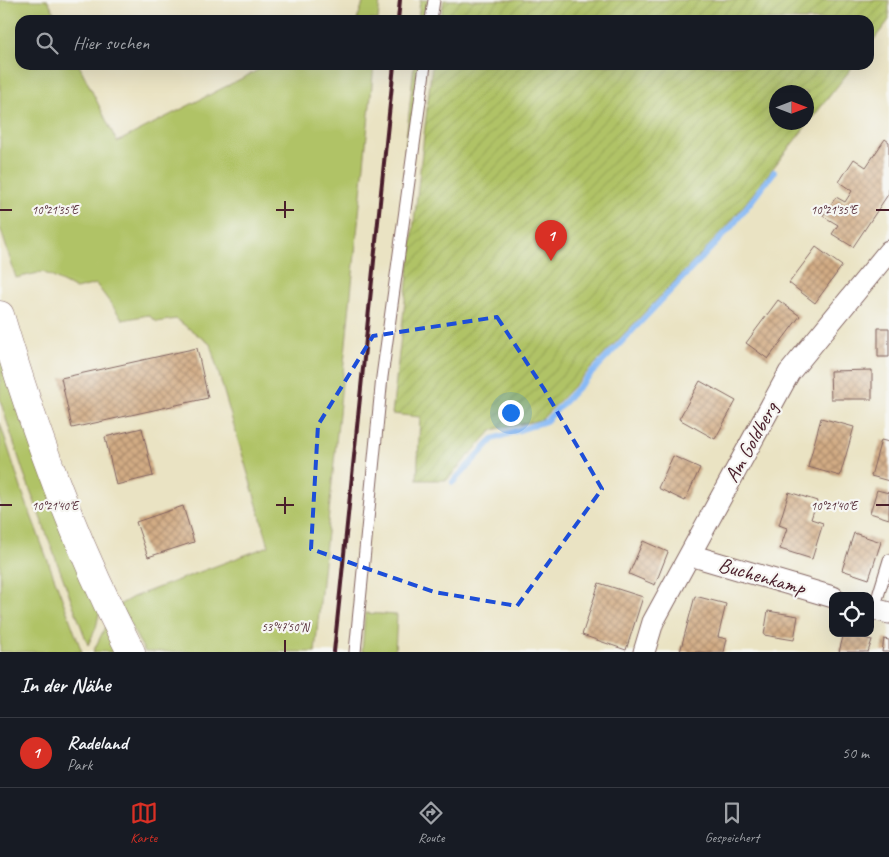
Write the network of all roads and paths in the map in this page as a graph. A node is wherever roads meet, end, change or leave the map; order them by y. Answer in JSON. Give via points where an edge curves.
{"nodes":[{"id":1,"x":434,"y":0,"type":"edge"},
{"id":2,"x":432,"y":15,"type":"edge"},
{"id":3,"x":424,"y":70,"type":"edge"},
{"id":4,"x":889,"y":251,"type":"edge"},
{"id":5,"x":0,"y":315,"type":"edge"},
{"id":6,"x":690,"y":555,"type":"junction"},
{"id":7,"x":889,"y":560,"type":"edge"},
{"id":8,"x":829,"y":596,"type":"edge"},
{"id":9,"x":878,"y":610,"type":"edge"},
{"id":10,"x":131,"y":652,"type":"edge"},
{"id":11,"x":355,"y":652,"type":"edge"},
{"id":12,"x":644,"y":652,"type":"edge"}],
"edges":[{"from":1,"to":2,"type":"lane"},
{"from":3,"to":11,"type":"lane","via":[[382,377]]},
{"from":4,"to":6,"type":"street","name":"Am Goldberg","via":[[789,373]]},
{"from":5,"to":10,"type":"street","via":[[53,478],[76,537]]},
{"from":6,"to":8,"type":"street","name":"Buchenkamp"},
{"from":6,"to":12,"type":"street","name":"Am Goldberg","via":[[653,622]]},
{"from":7,"to":9,"type":"lane"}]}
